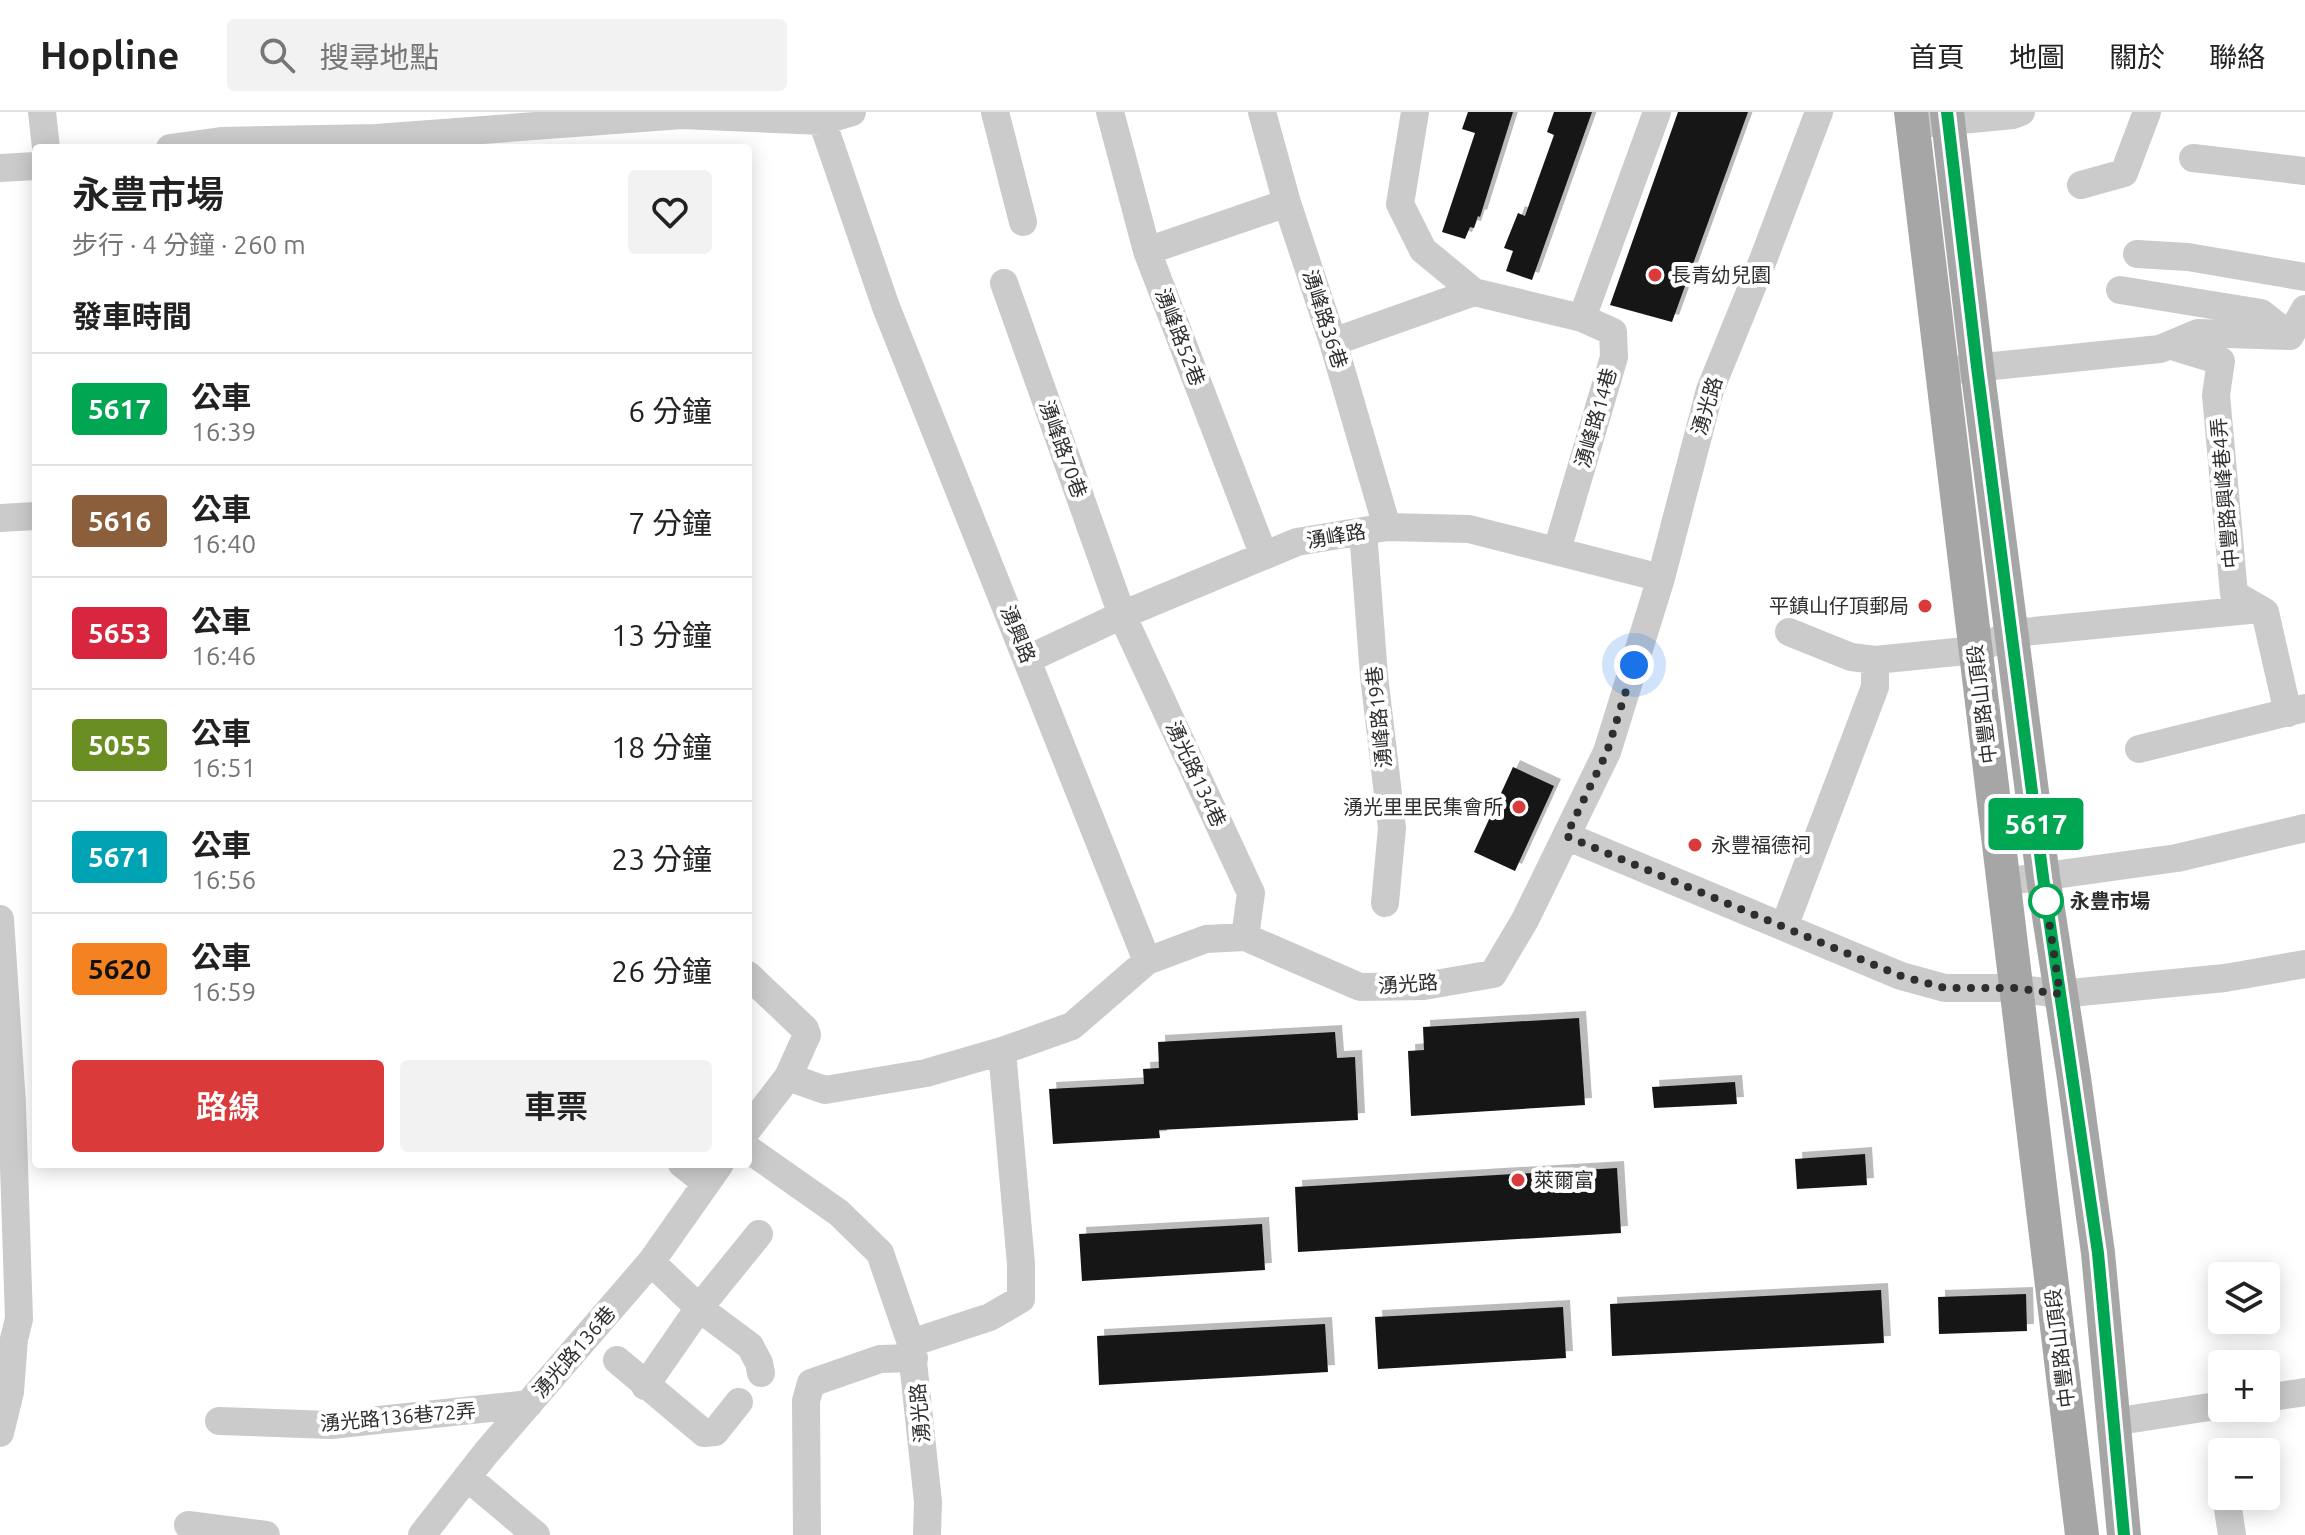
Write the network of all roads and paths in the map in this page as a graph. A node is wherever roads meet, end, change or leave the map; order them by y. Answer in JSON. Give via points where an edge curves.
{"nodes":[{"id":1,"x":42,"y":112,"type":"edge"},
{"id":2,"x":852,"y":112,"type":"edge"},
{"id":3,"x":995,"y":112,"type":"edge"},
{"id":4,"x":1110,"y":112,"type":"edge"},
{"id":5,"x":1262,"y":112,"type":"edge"},
{"id":6,"x":1415,"y":112,"type":"edge"},
{"id":7,"x":1657,"y":112,"type":"edge"},
{"id":8,"x":1819,"y":112,"type":"edge"},
{"id":9,"x":2021,"y":112,"type":"edge"},
{"id":10,"x":2147,"y":112,"type":"edge"},
{"id":11,"x":821,"y":117,"type":"edge"},
{"id":12,"x":1948,"y":117,"type":"edge"},
{"id":13,"x":1912,"y":118,"type":"edge"},
{"id":14,"x":46,"y":144,"type":"edge"},
{"id":15,"x":199,"y":144,"type":"edge"},
{"id":16,"x":2193,"y":158,"type":"dead end"},
{"id":17,"x":32,"y":166,"type":"edge"},
{"id":18,"x":0,"y":168,"type":"edge"},
{"id":19,"x":2305,"y":171,"type":"edge"},
{"id":20,"x":2081,"y":185,"type":"dead end"},
{"id":21,"x":1287,"y":203,"type":"junction"},
{"id":22,"x":1023,"y":222,"type":"dead end"},
{"id":23,"x":1147,"y":251,"type":"junction"},
{"id":24,"x":2137,"y":254,"type":"dead end"},
{"id":25,"x":2305,"y":277,"type":"edge"},
{"id":26,"x":1004,"y":283,"type":"dead end"},
{"id":27,"x":2120,"y":290,"type":"dead end"},
{"id":28,"x":1474,"y":292,"type":"junction"},
{"id":29,"x":2305,"y":309,"type":"edge"},
{"id":30,"x":1582,"y":318,"type":"junction"},
{"id":31,"x":2290,"y":336,"type":"junction"},
{"id":32,"x":1333,"y":342,"type":"junction"},
{"id":33,"x":2169,"y":345,"type":"junction"},
{"id":34,"x":1977,"y":367,"type":"junction"},
{"id":35,"x":1943,"y":372,"type":"junction"},
{"id":36,"x":32,"y":516,"type":"edge"},
{"id":37,"x":0,"y":518,"type":"edge"},
{"id":38,"x":1375,"y":529,"type":"junction"},
{"id":39,"x":1557,"y":550,"type":"junction"},
{"id":40,"x":1264,"y":556,"type":"junction"},
{"id":41,"x":1661,"y":578,"type":"junction"},
{"id":42,"x":2259,"y":609,"type":"junction"},
{"id":43,"x":1122,"y":615,"type":"junction"},
{"id":44,"x":1789,"y":632,"type":"dead end"},
{"id":45,"x":2013,"y":633,"type":"junction"},
{"id":46,"x":1976,"y":650,"type":"junction"},
{"id":47,"x":1028,"y":659,"type":"junction"},
{"id":48,"x":1875,"y":660,"type":"junction"},
{"id":49,"x":2297,"y":711,"type":"edge"},
{"id":50,"x":2139,"y":749,"type":"dead end"},
{"id":51,"x":2305,"y":828,"type":"edge"},
{"id":52,"x":1566,"y":836,"type":"junction"},
{"id":53,"x":2043,"y":877,"type":"junction"},
{"id":54,"x":2003,"y":882,"type":"junction"},
{"id":55,"x":1385,"y":903,"type":"dead end"},
{"id":56,"x":0,"y":919,"type":"edge"},
{"id":57,"x":1784,"y":927,"type":"junction"},
{"id":58,"x":1245,"y":937,"type":"junction"},
{"id":59,"x":1147,"y":961,"type":"junction"},
{"id":60,"x":2305,"y":964,"type":"edge"},
{"id":61,"x":752,"y":979,"type":"edge"},
{"id":62,"x":2015,"y":988,"type":"junction"},
{"id":63,"x":2060,"y":994,"type":"junction"},
{"id":64,"x":4,"y":1049,"type":"edge"},
{"id":65,"x":1002,"y":1051,"type":"junction"},
{"id":66,"x":788,"y":1077,"type":"junction"},
{"id":67,"x":752,"y":1124,"type":"edge"},
{"id":68,"x":752,"y":1152,"type":"edge"},
{"id":69,"x":712,"y":1173,"type":"edge"},
{"id":70,"x":8,"y":1217,"type":"edge"},
{"id":71,"x":759,"y":1234,"type":"dead end"},
{"id":72,"x":651,"y":1262,"type":"junction"},
{"id":73,"x":699,"y":1308,"type":"junction"},
{"id":74,"x":913,"y":1351,"type":"junction"},
{"id":75,"x":617,"y":1360,"type":"dead end"},
{"id":76,"x":761,"y":1373,"type":"dead end"},
{"id":77,"x":645,"y":1386,"type":"junction"},
{"id":78,"x":2305,"y":1392,"type":"edge"},
{"id":79,"x":2280,"y":1396,"type":"edge"},
{"id":80,"x":739,"y":1402,"type":"dead end"},
{"id":81,"x":529,"y":1404,"type":"junction"},
{"id":82,"x":2208,"y":1407,"type":"edge"},
{"id":83,"x":219,"y":1421,"type":"dead end"},
{"id":84,"x":2113,"y":1422,"type":"junction"},
{"id":85,"x":0,"y":1433,"type":"edge"},
{"id":86,"x":467,"y":1477,"type":"junction"},
{"id":87,"x":188,"y":1525,"type":"dead end"},
{"id":88,"x":266,"y":1535,"type":"edge"},
{"id":89,"x":422,"y":1535,"type":"edge"},
{"id":90,"x":536,"y":1535,"type":"edge"},
{"id":91,"x":807,"y":1535,"type":"edge"},
{"id":92,"x":927,"y":1535,"type":"edge"},
{"id":93,"x":2082,"y":1535,"type":"edge"},
{"id":94,"x":2124,"y":1535,"type":"edge"}],
"edges":[{"from":1,"to":14,"type":"street"},
{"from":2,"to":11,"type":"street"},
{"from":3,"to":22,"type":"street"},
{"from":4,"to":23,"type":"street","name":"湧峰路52巷"},
{"from":5,"to":21,"type":"street","name":"湧峰路36巷"},
{"from":6,"to":28,"type":"street","via":[[1400,204],[1423,250]]},
{"from":7,"to":30,"type":"street"},
{"from":8,"to":41,"type":"street","name":"湧光路","via":[[1710,390]]},
{"from":9,"to":12,"type":"street"},
{"from":10,"to":20,"type":"street","via":[[2124,173]]},
{"from":11,"to":15,"type":"street","via":[[682,115],[376,138]]},
{"from":11,"to":47,"type":"street","name":"湧興路","via":[[886,307]]},
{"from":12,"to":13,"type":"street"},
{"from":12,"to":34,"type":"main road","name":"中豐路山頂段"},
{"from":13,"to":35,"type":"main road","name":"中豐路山頂段"},
{"from":16,"to":19,"type":"street"},
{"from":17,"to":18,"type":"street"},
{"from":21,"to":23,"type":"street"},
{"from":21,"to":32,"type":"street","name":"湧峰路36巷"},
{"from":23,"to":40,"type":"street","name":"湧峰路52巷"},
{"from":24,"to":25,"type":"street"},
{"from":26,"to":43,"type":"street","name":"湧峰路70巷"},
{"from":27,"to":31,"type":"street","via":[[2261,313]]},
{"from":28,"to":30,"type":"street","name":"湧峰路14巷"},
{"from":28,"to":32,"type":"street"},
{"from":29,"to":31,"type":"street"},
{"from":30,"to":39,"type":"street","name":"湧峰路14巷","via":[[1613,332],[1614,357]]},
{"from":31,"to":33,"type":"street","via":[[2198,333]]},
{"from":32,"to":38,"type":"street","name":"湧峰路36巷"},
{"from":33,"to":34,"type":"street"},
{"from":33,"to":42,"type":"street","name":"中豐路興峰巷4弄","via":[[2221,361],[2216,395],[2234,594]]},
{"from":34,"to":35,"type":"street"},
{"from":34,"to":45,"type":"main road","name":"中豐路山頂段"},
{"from":35,"to":46,"type":"main road","name":"中豐路山頂段"},
{"from":36,"to":37,"type":"street"},
{"from":38,"to":39,"type":"street","name":"湧峰路","via":[[1469,529]]},
{"from":38,"to":40,"type":"street","name":"湧峰路","via":[[1297,542]]},
{"from":38,"to":55,"type":"street","name":"湧峰路19巷","via":[[1374,676],[1392,828]]},
{"from":39,"to":41,"type":"street","name":"湧峰路"},
{"from":40,"to":43,"type":"street","name":"湧峰路"},
{"from":41,"to":52,"type":"street","name":"湧光路","via":[[1607,752]]},
{"from":42,"to":45,"type":"street"},
{"from":42,"to":49,"type":"street","name":"中豐路興峰巷4弄","via":[[2265,612]]},
{"from":43,"to":47,"type":"street","name":"湧峰路"},
{"from":43,"to":58,"type":"street","name":"湧光路134巷","via":[[1251,893]]},
{"from":44,"to":48,"type":"street","via":[[1851,657]]},
{"from":45,"to":46,"type":"street"},
{"from":45,"to":53,"type":"main road","name":"中豐路山頂段"},
{"from":46,"to":48,"type":"street"},
{"from":46,"to":54,"type":"main road","name":"中豐路山頂段"},
{"from":47,"to":59,"type":"street","name":"湧興路"},
{"from":48,"to":57,"type":"street","via":[[1875,687]]},
{"from":49,"to":50,"type":"street"},
{"from":51,"to":53,"type":"street","via":[[2177,858]]},
{"from":52,"to":57,"type":"street"},
{"from":52,"to":58,"type":"street","name":"湧光路","via":[[1493,974],[1424,986],[1360,987]]},
{"from":53,"to":54,"type":"street"},
{"from":53,"to":63,"type":"main road","name":"中豐路山頂段"},
{"from":54,"to":62,"type":"main road","name":"中豐路山頂段"},
{"from":56,"to":64,"type":"street"},
{"from":57,"to":62,"type":"street","via":[[1901,976],[1945,988]]},
{"from":58,"to":59,"type":"street","name":"湧光路","via":[[1206,939]]},
{"from":59,"to":65,"type":"street","name":"湧光路","via":[[1072,1026]]},
{"from":60,"to":63,"type":"street","via":[[2225,978]]},
{"from":61,"to":66,"type":"street","via":[[805,1029]]},
{"from":62,"to":63,"type":"street"},
{"from":62,"to":93,"type":"main road","name":"中豐路山頂段"},
{"from":63,"to":84,"type":"main road","name":"中豐路山頂段","via":[[2098,1253]]},
{"from":64,"to":70,"type":"street"},
{"from":65,"to":66,"type":"street","via":[[926,1073],[825,1090]]},
{"from":65,"to":74,"type":"street","via":[[1021,1299]]},
{"from":66,"to":67,"type":"street"},
{"from":68,"to":74,"type":"street","name":"湧光路","via":[[839,1213],[880,1253]]},
{"from":69,"to":72,"type":"street","name":"湧光路136巷"},
{"from":70,"to":85,"type":"street","via":[[19,1319]]},
{"from":71,"to":73,"type":"street"},
{"from":72,"to":73,"type":"street"},
{"from":72,"to":81,"type":"street","name":"湧光路136巷"},
{"from":73,"to":76,"type":"street","via":[[750,1346]]},
{"from":73,"to":77,"type":"street"},
{"from":74,"to":91,"type":"street","via":[[811,1383],[806,1401]]},
{"from":74,"to":92,"type":"street","name":"湧光路"},
{"from":75,"to":77,"type":"street"},
{"from":77,"to":80,"type":"street","via":[[704,1433],[715,1432]]},
{"from":78,"to":79,"type":"street"},
{"from":81,"to":83,"type":"street","name":"湧光路136巷72弄","via":[[331,1425]]},
{"from":81,"to":86,"type":"street","name":"湧光路136巷"},
{"from":82,"to":84,"type":"street"},
{"from":84,"to":94,"type":"main road","name":"中豐路山頂段"},
{"from":86,"to":89,"type":"street","name":"湧光路136巷"},
{"from":86,"to":90,"type":"street"},
{"from":87,"to":88,"type":"street"}]}
